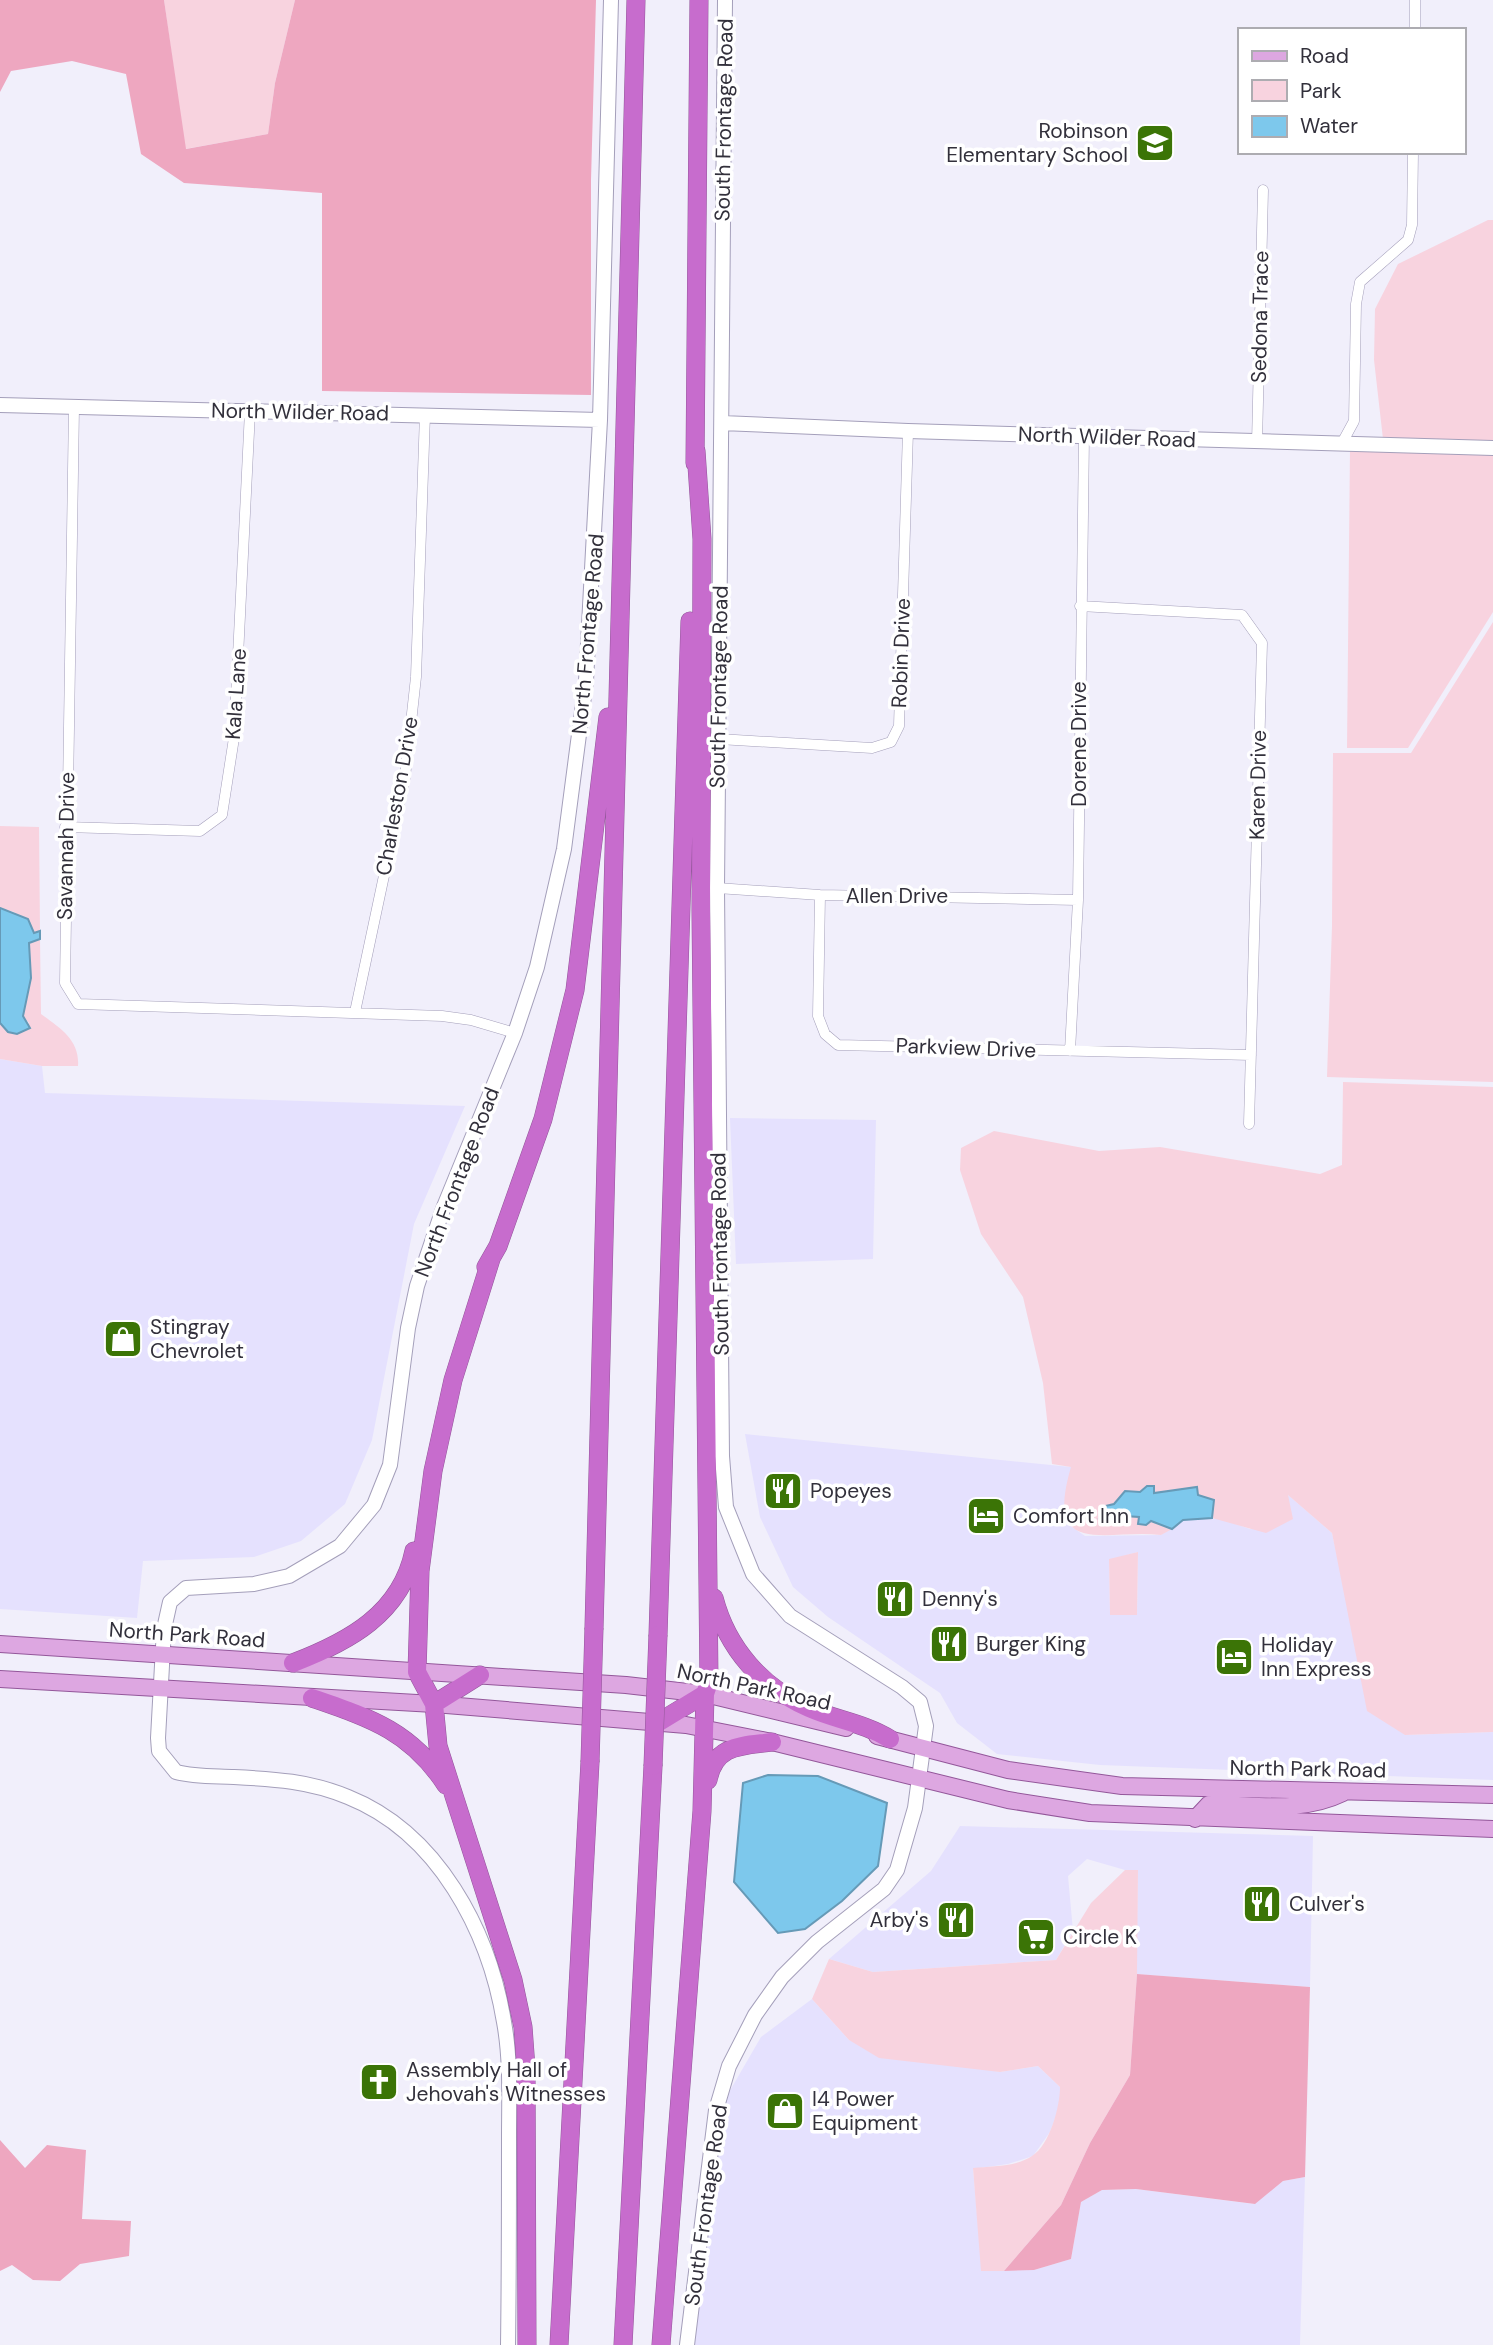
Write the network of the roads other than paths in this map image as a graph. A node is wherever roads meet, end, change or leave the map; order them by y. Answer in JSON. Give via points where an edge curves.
{"nodes":[{"id":1,"x":611,"y":0,"type":"edge"},
{"id":2,"x":636,"y":0,"type":"edge"},
{"id":3,"x":699,"y":0,"type":"edge"},
{"id":4,"x":725,"y":0,"type":"edge"},
{"id":5,"x":1415,"y":0,"type":"edge"},
{"id":6,"x":1415,"y":28,"type":"edge"},
{"id":7,"x":1413,"y":154,"type":"edge"},
{"id":8,"x":1262,"y":190,"type":"dead end"},
{"id":9,"x":0,"y":405,"type":"edge"},
{"id":10,"x":74,"y":407,"type":"junction"},
{"id":11,"x":250,"y":411,"type":"junction"},
{"id":12,"x":425,"y":414,"type":"junction"},
{"id":13,"x":600,"y":420,"type":"junction"},
{"id":14,"x":722,"y":423,"type":"junction"},
{"id":15,"x":908,"y":431,"type":"junction"},
{"id":16,"x":1084,"y":436,"type":"junction"},
{"id":17,"x":1257,"y":443,"type":"junction"},
{"id":18,"x":1342,"y":443,"type":"junction"},
{"id":19,"x":1493,"y":448,"type":"edge"},
{"id":20,"x":696,"y":452,"type":"junction"},
{"id":21,"x":1080,"y":606,"type":"junction"},
{"id":22,"x":617,"y":689,"type":"junction"},
{"id":23,"x":719,"y":739,"type":"junction"},
{"id":24,"x":65,"y":827,"type":"junction"},
{"id":25,"x":717,"y":888,"type":"junction"},
{"id":26,"x":820,"y":895,"type":"junction"},
{"id":27,"x":1078,"y":900,"type":"junction"},
{"id":28,"x":355,"y":1012,"type":"junction"},
{"id":29,"x":515,"y":1033,"type":"junction"},
{"id":30,"x":1070,"y":1051,"type":"junction"},
{"id":31,"x":1251,"y":1055,"type":"junction"},
{"id":32,"x":1249,"y":1124,"type":"dead end"},
{"id":33,"x":491,"y":1259,"type":"junction"},
{"id":34,"x":709,"y":1577,"type":"junction"},
{"id":35,"x":0,"y":1644,"type":"edge"},
{"id":36,"x":163,"y":1655,"type":"junction"},
{"id":37,"x":292,"y":1663,"type":"junction"},
{"id":38,"x":417,"y":1672,"type":"junction"},
{"id":39,"x":480,"y":1675,"type":"junction"},
{"id":40,"x":0,"y":1679,"type":"edge"},
{"id":41,"x":161,"y":1689,"type":"junction"},
{"id":42,"x":705,"y":1694,"type":"junction"},
{"id":43,"x":312,"y":1698,"type":"junction"},
{"id":44,"x":434,"y":1704,"type":"junction"},
{"id":45,"x":659,"y":1722,"type":"junction"},
{"id":46,"x":705,"y":1728,"type":"junction"},
{"id":47,"x":890,"y":1739,"type":"junction"},
{"id":48,"x":772,"y":1742,"type":"junction"},
{"id":49,"x":923,"y":1749,"type":"junction"},
{"id":50,"x":919,"y":1780,"type":"junction"},
{"id":51,"x":1346,"y":1792,"type":"junction"},
{"id":52,"x":1493,"y":1795,"type":"edge"},
{"id":53,"x":455,"y":1799,"type":"junction"},
{"id":54,"x":702,"y":1811,"type":"junction"},
{"id":55,"x":1195,"y":1819,"type":"junction"},
{"id":56,"x":1493,"y":1829,"type":"edge"},
{"id":57,"x":508,"y":2345,"type":"edge"},
{"id":58,"x":527,"y":2345,"type":"edge"},
{"id":59,"x":559,"y":2345,"type":"edge"},
{"id":60,"x":623,"y":2345,"type":"edge"},
{"id":61,"x":661,"y":2345,"type":"edge"},
{"id":62,"x":687,"y":2345,"type":"edge"}],
"edges":[{"from":1,"to":13,"type":"street","name":"North Frontage Road"},
{"from":2,"to":22,"type":"highway"},
{"from":3,"to":20,"type":"highway"},
{"from":4,"to":14,"type":"street","name":"South Frontage Road"},
{"from":5,"to":6,"type":"street"},
{"from":7,"to":18,"type":"street","via":[[1408,240],[1360,282],[1354,422]]},
{"from":8,"to":17,"type":"street","name":"Sedona Trace"},
{"from":9,"to":10,"type":"street","name":"North Wilder Road"},
{"from":10,"to":11,"type":"street","name":"North Wilder Road"},
{"from":10,"to":24,"type":"street","name":"Savannah Drive"},
{"from":11,"to":12,"type":"street","name":"North Wilder Road"},
{"from":11,"to":24,"type":"street","name":"Kala Lane","via":[[234,738],[222,815],[200,831]]},
{"from":12,"to":13,"type":"street","name":"North Wilder Road"},
{"from":12,"to":28,"type":"street","name":"Charleston Drive","via":[[416,677],[405,777]]},
{"from":13,"to":29,"type":"street","name":"North Frontage Road","via":[[593,590],[575,782],[552,907]]},
{"from":14,"to":15,"type":"street","name":"North Wilder Road"},
{"from":14,"to":23,"type":"street","name":"South Frontage Road"},
{"from":15,"to":16,"type":"street","name":"North Wilder Road"},
{"from":15,"to":23,"type":"street","name":"Robin Drive","via":[[899,726],[891,743],[872,748]]},
{"from":16,"to":17,"type":"street","name":"North Wilder Road"},
{"from":16,"to":21,"type":"street","name":"Dorene Drive"},
{"from":17,"to":18,"type":"street","name":"North Wilder Road"},
{"from":18,"to":19,"type":"street","name":"North Wilder Road"},
{"from":20,"to":34,"type":"highway","via":[[702,539],[701,925]]},
{"from":20,"to":60,"type":"highway","bridge":true,"via":[[653,1766]]},
{"from":21,"to":27,"type":"street","name":"Dorene Drive"},
{"from":21,"to":31,"type":"street","name":"Karen Drive","via":[[1242,615],[1262,643]]},
{"from":22,"to":33,"type":"highway","via":[[604,729],[575,990],[559,1065]]},
{"from":22,"to":59,"type":"highway","bridge":true,"via":[[590,1762]]},
{"from":23,"to":25,"type":"street","name":"South Frontage Road"},
{"from":24,"to":28,"type":"street","name":"Savannah Drive","via":[[65,983],[78,1004]]},
{"from":25,"to":26,"type":"street","name":"Allen Drive"},
{"from":25,"to":49,"type":"street","name":"South Frontage Road","via":[[726,1507],[753,1574],[790,1616],[920,1702],[926,1726]]},
{"from":26,"to":27,"type":"street","name":"Allen Drive"},
{"from":26,"to":30,"type":"street","name":"Parkview Drive","via":[[818,1016],[825,1034],[838,1045]]},
{"from":27,"to":30,"type":"street","name":"Dorene Drive"},
{"from":28,"to":29,"type":"street","via":[[442,1016]]},
{"from":29,"to":36,"type":"street","name":"North Frontage Road","via":[[416,1286],[390,1465],[374,1504],[340,1546],[289,1576],[246,1585],[197,1585],[176,1594],[166,1613]]},
{"from":30,"to":31,"type":"street","name":"Parkview Drive"},
{"from":31,"to":32,"type":"street","name":"Karen Drive"},
{"from":33,"to":37,"type":"highway","via":[[475,1289],[446,1381],[414,1555],[404,1583],[392,1602],[350,1639]]},
{"from":33,"to":38,"type":"highway","via":[[453,1380],[433,1471],[420,1571]]},
{"from":34,"to":42,"type":"highway","via":[[709,1682]]},
{"from":34,"to":47,"type":"highway","via":[[726,1632],[761,1677],[810,1709],[870,1727]]},
{"from":35,"to":36,"type":"main road","name":"North Park Road"},
{"from":36,"to":37,"type":"main road","name":"North Park Road"},
{"from":36,"to":41,"type":"street","name":"North Frontage Road"},
{"from":37,"to":38,"type":"main road","name":"North Park Road"},
{"from":38,"to":39,"type":"main road","name":"North Park Road"},
{"from":38,"to":44,"type":"highway"},
{"from":39,"to":42,"type":"main road","name":"North Park Road"},
{"from":39,"to":44,"type":"highway"},
{"from":40,"to":41,"type":"main road"},
{"from":41,"to":43,"type":"main road"},
{"from":41,"to":57,"type":"street","name":"North Frontage Road","via":[[159,1751],[176,1772],[301,1781],[352,1798],[413,1839],[445,1876],[470,1918],[497,1985],[506,2037]]},
{"from":42,"to":45,"type":"highway"},
{"from":42,"to":46,"type":"highway"},
{"from":42,"to":47,"type":"main road","name":"North Park Road"},
{"from":43,"to":44,"type":"main road"},
{"from":43,"to":53,"type":"highway","via":[[383,1724],[402,1737],[437,1771]]},
{"from":44,"to":45,"type":"main road"},
{"from":44,"to":53,"type":"highway","via":[[438,1746]]},
{"from":45,"to":46,"type":"main road"},
{"from":46,"to":48,"type":"main road"},
{"from":46,"to":54,"type":"highway"},
{"from":47,"to":49,"type":"main road","name":"North Park Road"},
{"from":48,"to":50,"type":"main road"},
{"from":48,"to":54,"type":"highway","via":[[734,1747],[719,1757],[711,1765]]},
{"from":49,"to":50,"type":"street","name":"South Frontage Road"},
{"from":49,"to":51,"type":"main road","name":"North Park Road","via":[[1008,1770],[1122,1786]]},
{"from":50,"to":55,"type":"main road","via":[[1048,1808]]},
{"from":50,"to":62,"type":"street","name":"South Frontage Road","via":[[897,1870],[884,1889],[817,1942],[782,1977],[755,2015],[729,2066],[716,2110]]},
{"from":51,"to":52,"type":"main road","name":"North Park Road"},
{"from":51,"to":55,"type":"main road","via":[[1302,1807],[1209,1804]]},
{"from":53,"to":58,"type":"highway","via":[[513,1980],[523,2027]]},
{"from":54,"to":61,"type":"highway"},
{"from":55,"to":56,"type":"main road"}]}
